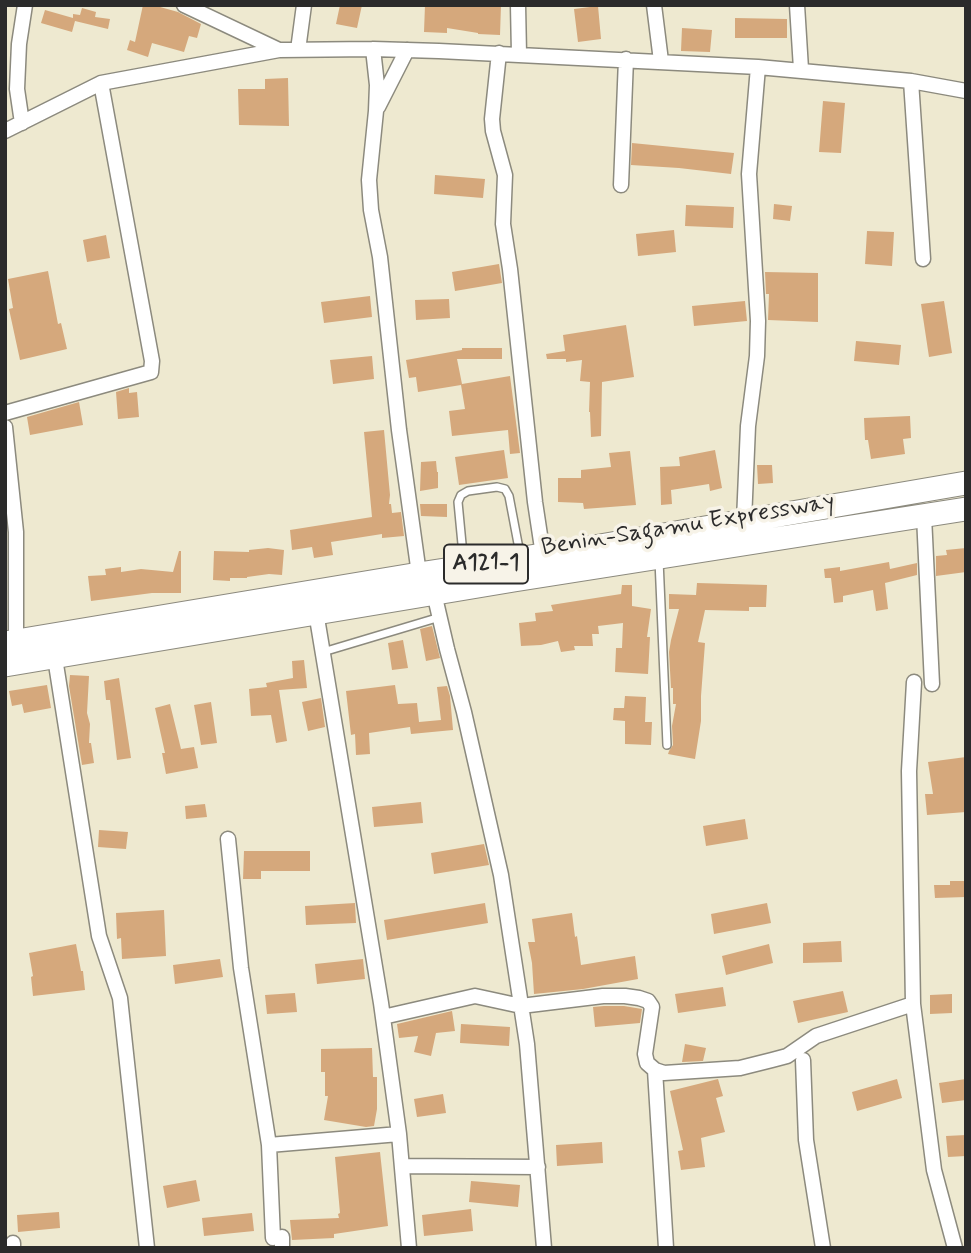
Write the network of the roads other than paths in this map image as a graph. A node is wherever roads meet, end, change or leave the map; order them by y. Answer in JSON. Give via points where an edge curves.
{"nodes":[{"id":1,"x":25,"y":5,"type":"edge"},
{"id":2,"x":184,"y":5,"type":"edge"},
{"id":3,"x":304,"y":5,"type":"edge"},
{"id":4,"x":518,"y":5,"type":"edge"},
{"id":5,"x":654,"y":5,"type":"edge"},
{"id":6,"x":797,"y":5,"type":"edge"},
{"id":7,"x":373,"y":49,"type":"junction"},
{"id":8,"x":279,"y":50,"type":"junction"},
{"id":9,"x":298,"y":50,"type":"junction"},
{"id":10,"x":407,"y":50,"type":"junction"},
{"id":11,"x":499,"y":53,"type":"junction"},
{"id":12,"x":519,"y":54,"type":"junction"},
{"id":13,"x":626,"y":59,"type":"junction"},
{"id":14,"x":661,"y":61,"type":"junction"},
{"id":15,"x":758,"y":67,"type":"junction"},
{"id":16,"x":801,"y":69,"type":"junction"},
{"id":17,"x":911,"y":81,"type":"junction"},
{"id":18,"x":101,"y":83,"type":"junction"},
{"id":19,"x":966,"y":91,"type":"edge"},
{"id":20,"x":376,"y":111,"type":"junction"},
{"id":21,"x":22,"y":123,"type":"junction"},
{"id":22,"x":5,"y":131,"type":"edge"},
{"id":23,"x":621,"y":185,"type":"dead end"},
{"id":24,"x":923,"y":259,"type":"dead end"},
{"id":25,"x":5,"y":413,"type":"edge"},
{"id":26,"x":5,"y":427,"type":"edge"},
{"id":27,"x":966,"y":483,"type":"edge"},
{"id":28,"x":966,"y":509,"type":"edge"},
{"id":29,"x":924,"y":516,"type":"junction"},
{"id":30,"x":744,"y":521,"type":"junction"},
{"id":31,"x":543,"y":555,"type":"junction"},
{"id":32,"x":659,"y":556,"type":"junction"},
{"id":33,"x":520,"y":558,"type":"junction"},
{"id":34,"x":464,"y":567,"type":"junction"},
{"id":35,"x":419,"y":574,"type":"junction"},
{"id":36,"x":435,"y":593,"type":"junction"},
{"id":37,"x":316,"y":612,"type":"junction"},
{"id":38,"x":440,"y":617,"type":"junction"},
{"id":39,"x":11,"y":642,"type":"edge"},
{"id":40,"x":323,"y":652,"type":"junction"},
{"id":41,"x":55,"y":658,"type":"junction"},
{"id":42,"x":5,"y":665,"type":"edge"},
{"id":43,"x":914,"y":682,"type":"dead end"},
{"id":44,"x":932,"y":684,"type":"dead end"},
{"id":45,"x":667,"y":745,"type":"dead end"},
{"id":46,"x":228,"y":839,"type":"dead end"},
{"id":47,"x":914,"y":1004,"type":"junction"},
{"id":48,"x":521,"y":1006,"type":"junction"},
{"id":49,"x":383,"y":1017,"type":"junction"},
{"id":50,"x":803,"y":1060,"type":"dead end"},
{"id":51,"x":655,"y":1070,"type":"junction"},
{"id":52,"x":399,"y":1134,"type":"junction"},
{"id":53,"x":269,"y":1145,"type":"junction"},
{"id":54,"x":402,"y":1166,"type":"junction"},
{"id":55,"x":538,"y":1167,"type":"junction"},
{"id":56,"x":279,"y":1241,"type":"edge"},
{"id":57,"x":147,"y":1248,"type":"edge"},
{"id":58,"x":409,"y":1248,"type":"edge"},
{"id":59,"x":544,"y":1248,"type":"edge"},
{"id":60,"x":666,"y":1248,"type":"edge"},
{"id":61,"x":822,"y":1248,"type":"edge"},
{"id":62,"x":955,"y":1248,"type":"edge"}],
"edges":[{"from":1,"to":21,"type":"street","via":[[17,89]]},
{"from":2,"to":8,"type":"street"},
{"from":3,"to":9,"type":"street"},
{"from":4,"to":12,"type":"street"},
{"from":5,"to":14,"type":"street"},
{"from":6,"to":16,"type":"street"},
{"from":7,"to":9,"type":"street"},
{"from":7,"to":10,"type":"street"},
{"from":7,"to":20,"type":"street"},
{"from":8,"to":9,"type":"street"},
{"from":8,"to":18,"type":"street"},
{"from":10,"to":11,"type":"street"},
{"from":10,"to":20,"type":"street"},
{"from":11,"to":12,"type":"street"},
{"from":11,"to":31,"type":"street","via":[[492,120],[505,175],[503,224]]},
{"from":12,"to":13,"type":"street"},
{"from":13,"to":14,"type":"street"},
{"from":13,"to":23,"type":"street"},
{"from":14,"to":15,"type":"street"},
{"from":15,"to":16,"type":"street"},
{"from":15,"to":30,"type":"street","via":[[749,174],[757,356]]},
{"from":16,"to":17,"type":"street"},
{"from":17,"to":19,"type":"street"},
{"from":17,"to":24,"type":"street"},
{"from":18,"to":21,"type":"street"},
{"from":18,"to":25,"type":"street","via":[[151,372]]},
{"from":20,"to":35,"type":"street","via":[[369,180],[371,210]]},
{"from":21,"to":22,"type":"street"},
{"from":26,"to":39,"type":"street","via":[[16,532]]},
{"from":27,"to":30,"type":"highway","number":"A121-1"},
{"from":28,"to":29,"type":"highway","name":"Benin-Sagamu Expressway","number":"A121-1"},
{"from":29,"to":32,"type":"highway","name":"Benin-Sagamu Expressway","number":"A121-1"},
{"from":29,"to":44,"type":"street"},
{"from":30,"to":31,"type":"highway","number":"A121-1"},
{"from":31,"to":33,"type":"highway","number":"A121-1"},
{"from":32,"to":36,"type":"highway","name":"Benin-Sagamu Expressway","number":"A121-1"},
{"from":32,"to":45,"type":"lane"},
{"from":33,"to":34,"type":"highway","number":"A121-1"},
{"from":33,"to":34,"type":"lane","via":[[505,489],[468,491],[458,502]]},
{"from":34,"to":35,"type":"highway","number":"A121-1"},
{"from":35,"to":39,"type":"highway","number":"A121-1"},
{"from":36,"to":37,"type":"highway","name":"Benin-Sagamu Expressway","number":"A121-1"},
{"from":36,"to":38,"type":"street"},
{"from":37,"to":40,"type":"street"},
{"from":37,"to":41,"type":"highway","name":"Benin-Sagamu Expressway","number":"A121-1"},
{"from":38,"to":40,"type":"lane"},
{"from":38,"to":48,"type":"street","via":[[501,875]]},
{"from":40,"to":49,"type":"street"},
{"from":41,"to":42,"type":"highway","name":"Benin-Sagamu Expressway","number":"A121-1"},
{"from":41,"to":57,"type":"street","via":[[99,936],[120,998]]},
{"from":43,"to":47,"type":"street","via":[[909,771]]},
{"from":46,"to":53,"type":"street","via":[[241,968]]},
{"from":47,"to":51,"type":"street","via":[[816,1036],[787,1056],[772,1060],[740,1068]]},
{"from":47,"to":62,"type":"street","via":[[934,1170]]},
{"from":48,"to":49,"type":"street","via":[[475,996]]},
{"from":48,"to":51,"type":"street","via":[[603,996],[648,1001],[652,1015],[645,1054]]},
{"from":48,"to":55,"type":"street"},
{"from":49,"to":52,"type":"street"},
{"from":50,"to":61,"type":"street","via":[[806,1140]]},
{"from":51,"to":60,"type":"street"},
{"from":52,"to":53,"type":"street"},
{"from":52,"to":54,"type":"street"},
{"from":53,"to":56,"type":"street"},
{"from":54,"to":55,"type":"street"},
{"from":54,"to":58,"type":"street"},
{"from":55,"to":59,"type":"street"}]}
